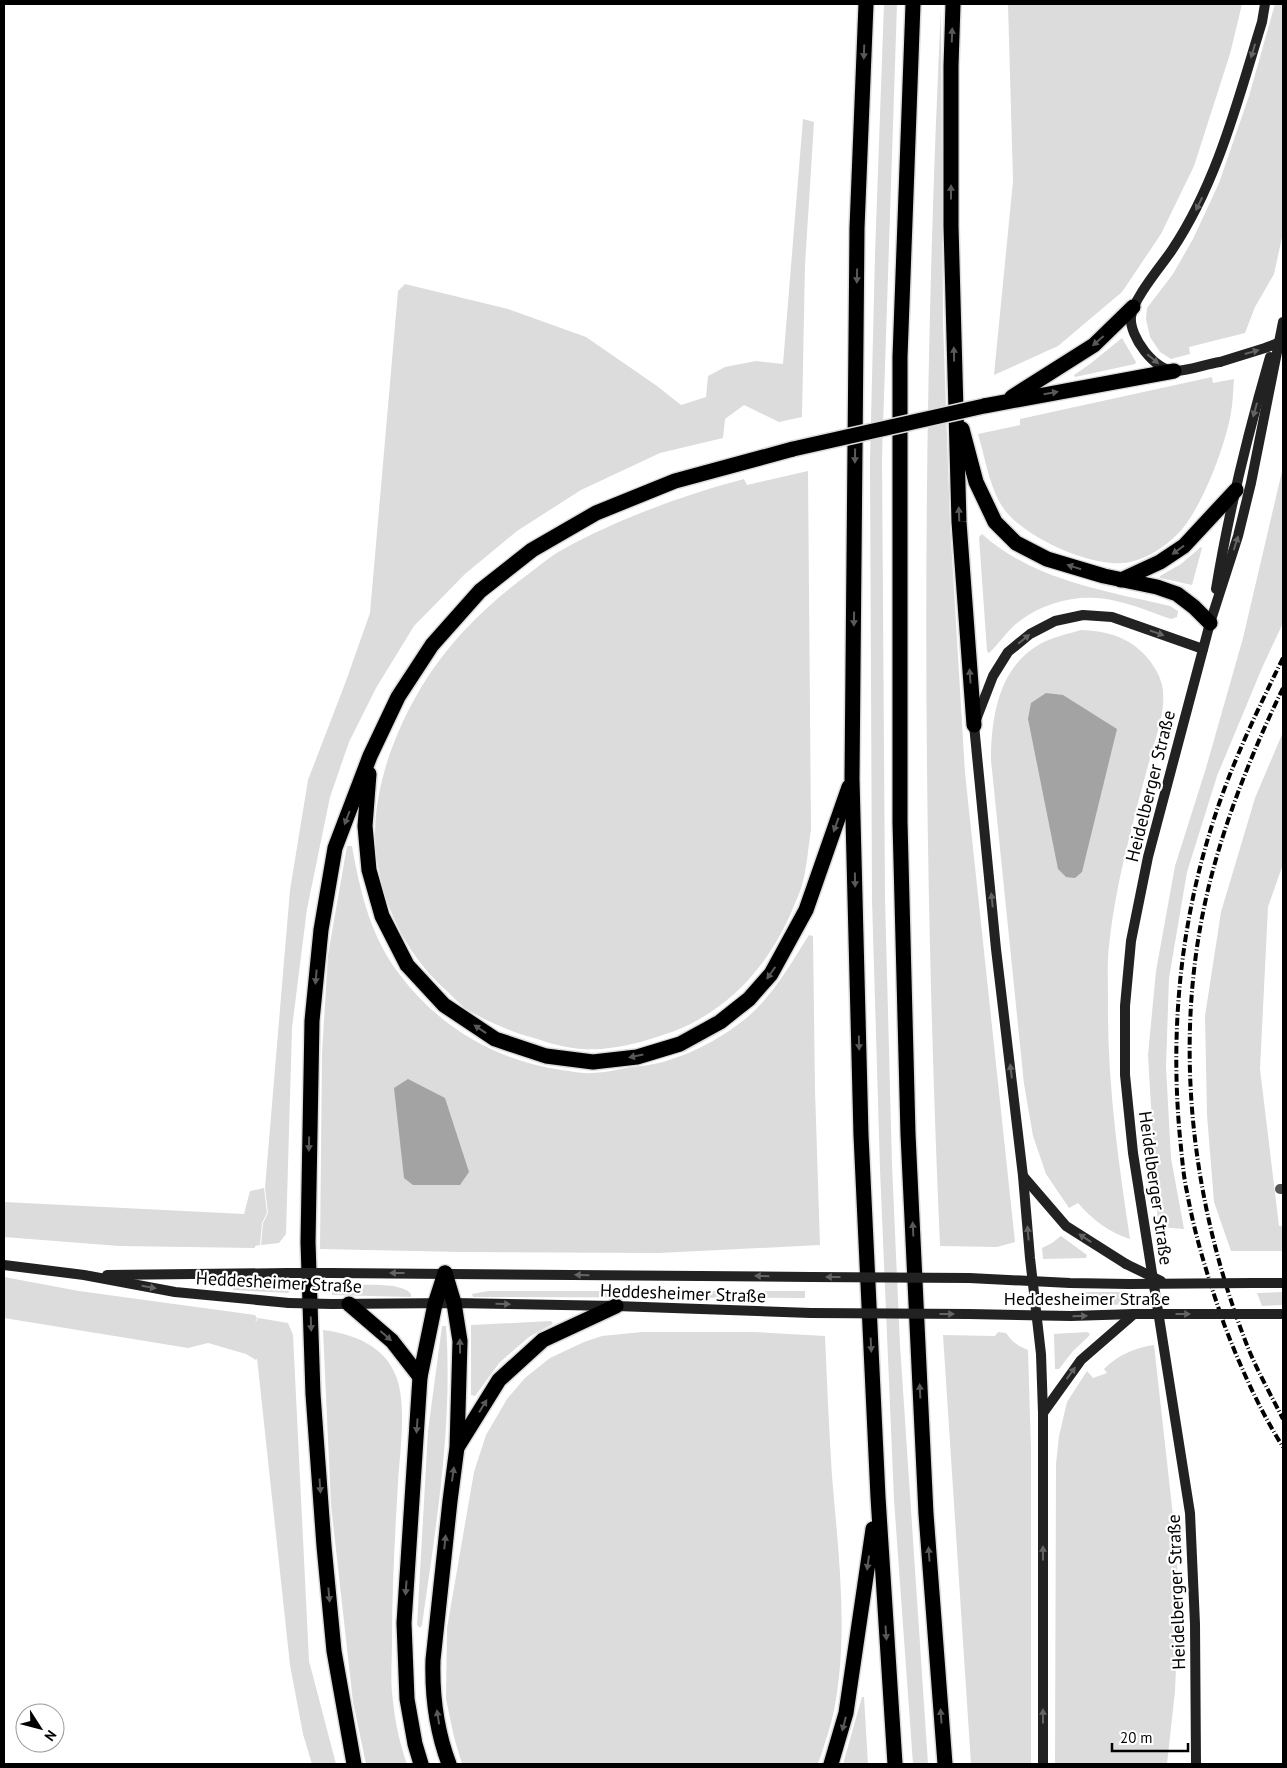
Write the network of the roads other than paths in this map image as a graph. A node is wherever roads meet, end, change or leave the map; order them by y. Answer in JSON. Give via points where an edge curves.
{"nodes":[{"id":1,"x":866,"y":4,"type":"edge"},
{"id":2,"x":912,"y":4,"type":"edge"},
{"id":3,"x":953,"y":4,"type":"edge"},
{"id":4,"x":1266,"y":4,"type":"edge"},
{"id":5,"x":1133,"y":307,"type":"junction"},
{"id":6,"x":1283,"y":313,"type":"edge"},
{"id":7,"x":1283,"y":322,"type":"edge"},
{"id":8,"x":1283,"y":341,"type":"edge"},
{"id":9,"x":1174,"y":371,"type":"junction"},
{"id":10,"x":1004,"y":402,"type":"junction"},
{"id":11,"x":955,"y":403,"type":"junction"},
{"id":12,"x":1236,"y":490,"type":"junction"},
{"id":13,"x":1121,"y":580,"type":"junction"},
{"id":14,"x":1210,"y":622,"type":"junction"},
{"id":15,"x":1203,"y":649,"type":"junction"},
{"id":16,"x":974,"y":725,"type":"junction"},
{"id":17,"x":370,"y":756,"type":"junction"},
{"id":18,"x":852,"y":779,"type":"junction"},
{"id":19,"x":1023,"y":1176,"type":"junction"},
{"id":20,"x":4,"y":1265,"type":"edge"},
{"id":21,"x":446,"y":1273,"type":"junction"},
{"id":22,"x":84,"y":1275,"type":"junction"},
{"id":23,"x":1034,"y":1281,"type":"junction"},
{"id":24,"x":1164,"y":1283,"type":"junction"},
{"id":25,"x":1283,"y":1283,"type":"edge"},
{"id":26,"x":454,"y":1303,"type":"junction"},
{"id":27,"x":349,"y":1304,"type":"junction"},
{"id":28,"x":435,"y":1304,"type":"junction"},
{"id":29,"x":616,"y":1306,"type":"junction"},
{"id":30,"x":1134,"y":1314,"type":"junction"},
{"id":31,"x":1283,"y":1314,"type":"edge"},
{"id":32,"x":1037,"y":1315,"type":"junction"},
{"id":33,"x":420,"y":1377,"type":"junction"},
{"id":34,"x":1043,"y":1413,"type":"junction"},
{"id":35,"x":457,"y":1448,"type":"junction"},
{"id":36,"x":878,"y":1497,"type":"junction"},
{"id":37,"x":354,"y":1764,"type":"edge"},
{"id":38,"x":421,"y":1764,"type":"edge"},
{"id":39,"x":449,"y":1764,"type":"edge"},
{"id":40,"x":831,"y":1764,"type":"edge"},
{"id":41,"x":895,"y":1764,"type":"edge"},
{"id":42,"x":945,"y":1764,"type":"edge"},
{"id":43,"x":1043,"y":1764,"type":"edge"},
{"id":44,"x":1196,"y":1764,"type":"edge"}],
"edges":[{"from":1,"to":18,"type":"highway","one_way":true,"via":[[857,228]]},
{"from":42,"to":2,"type":"highway","one_way":true,"via":[[925,1495],[908,1134],[900,822],[900,357]]},
{"from":11,"to":3,"type":"highway","one_way":true,"via":[[951,226]]},
{"from":4,"to":5,"type":"main road","one_way":true,"via":[[1227,134],[1206,188],[1187,228]]},
{"from":5,"to":9,"type":"main road","one_way":true,"via":[[1132,328],[1140,345],[1153,360]]},
{"from":5,"to":10,"type":"highway","one_way":true,"via":[[1094,345]]},
{"from":6,"to":12,"type":"main road","name":"Heidelberger Straße","one_way":true},
{"from":14,"to":7,"type":"main road","name":"Heidelberger Straße","one_way":true,"via":[[1238,536],[1251,483]]},
{"from":9,"to":8,"type":"main road","one_way":true,"bridge":true,"via":[[1220,362]]},
{"from":10,"to":9,"type":"highway","one_way":true},
{"from":10,"to":17,"type":"highway","bridge":true,"via":[[793,449],[675,481],[596,513],[532,550],[480,591],[432,645],[398,697]]},
{"from":13,"to":11,"type":"highway","one_way":true,"via":[[1048,559],[1016,543],[995,522],[976,482]]},
{"from":16,"to":11,"type":"highway","one_way":true,"via":[[959,522]]},
{"from":12,"to":13,"type":"highway","one_way":true,"via":[[1184,546],[1160,562]]},
{"from":12,"to":14,"type":"main road","name":"Heidelberger Straße","via":[[1223,543]]},
{"from":13,"to":14,"type":"highway","via":[[1177,594]]},
{"from":14,"to":15,"type":"main road","name":"Heidelberger Straße"},
{"from":16,"to":15,"type":"main road","one_way":true,"via":[[993,676],[1008,652],[1030,634],[1055,621],[1083,615],[1112,618]]},
{"from":15,"to":44,"type":"main road","name":"Heidelberger Straße","via":[[1148,857],[1131,941],[1125,1006],[1125,1075],[1133,1153],[1190,1513]]},
{"from":19,"to":16,"type":"main road","one_way":true},
{"from":18,"to":17,"type":"highway","one_way":true,"via":[[806,910],[772,974],[749,999],[720,1022],[680,1044],[637,1056],[593,1062],[546,1056],[495,1039],[444,1005],[407,965],[382,916],[369,870],[365,826]]},
{"from":17,"to":37,"type":"highway","one_way":true,"via":[[335,848],[322,921],[312,1022],[310,1095],[308,1242],[313,1394],[334,1651]]},
{"from":18,"to":36,"type":"highway","one_way":true,"via":[[861,1135]]},
{"from":23,"to":19,"type":"main road","one_way":true},
{"from":24,"to":19,"type":"main road","one_way":true,"bridge":true,"via":[[1126,1264],[1066,1226]]},
{"from":20,"to":22,"type":"main road","name":"Heddesheimer Straße"},
{"from":21,"to":22,"type":"main road","name":"Heddesheimer Straße","one_way":true,"bridge":true},
{"from":23,"to":21,"type":"main road","name":"Heddesheimer Straße","one_way":true,"bridge":true},
{"from":21,"to":26,"type":"highway"},
{"from":21,"to":28,"type":"highway"},
{"from":22,"to":27,"type":"main road","name":"Heddesheimer Straße","one_way":true,"bridge":true,"via":[[175,1292],[289,1303]]},
{"from":23,"to":24,"type":"main road","name":"Heddesheimer Straße","bridge":true},
{"from":23,"to":32,"type":"main road"},
{"from":24,"to":25,"type":"main road","name":"Heddesheimer Straße","bridge":true},
{"from":26,"to":28,"type":"main road","name":"Heddesheimer Straße"},
{"from":26,"to":29,"type":"main road","name":"Heddesheimer Straße","one_way":true},
{"from":35,"to":26,"type":"highway","one_way":true,"via":[[460,1341]]},
{"from":27,"to":28,"type":"main road","name":"Heddesheimer Straße"},
{"from":27,"to":33,"type":"highway","one_way":true,"via":[[392,1342]]},
{"from":28,"to":33,"type":"highway"},
{"from":29,"to":32,"type":"main road","name":"Heddesheimer Straße","one_way":true,"bridge":true,"via":[[811,1313]]},
{"from":35,"to":29,"type":"highway","one_way":true,"via":[[499,1380],[543,1340]]},
{"from":30,"to":31,"type":"main road","name":"Heddesheimer Straße","one_way":true,"bridge":true},
{"from":32,"to":30,"type":"main road","name":"Heddesheimer Straße","one_way":true},
{"from":34,"to":30,"type":"main road","one_way":true,"via":[[1081,1360]]},
{"from":32,"to":34,"type":"main road"},
{"from":33,"to":38,"type":"highway","one_way":true,"via":[[404,1623],[407,1699]]},
{"from":43,"to":34,"type":"main road","one_way":true},
{"from":39,"to":35,"type":"highway","one_way":true,"via":[[441,1739],[432,1683]]},
{"from":36,"to":40,"type":"highway","one_way":true,"via":[[846,1713]]},
{"from":36,"to":41,"type":"highway","one_way":true}]}
